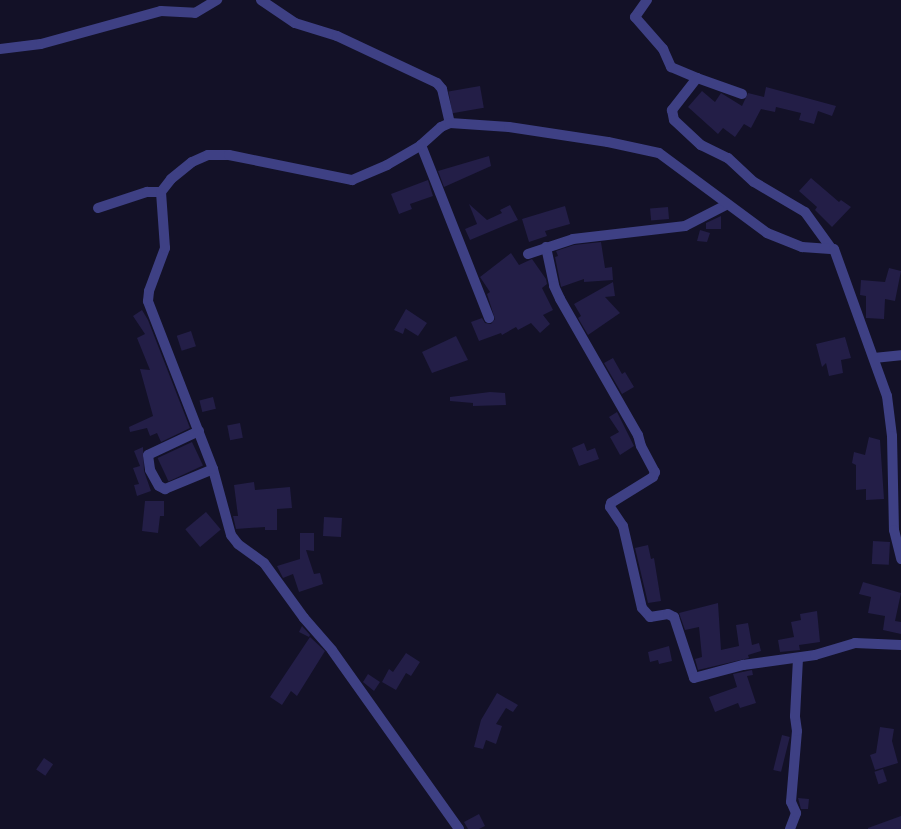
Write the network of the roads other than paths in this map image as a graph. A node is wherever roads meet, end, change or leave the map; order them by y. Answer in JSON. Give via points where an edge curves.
{"nodes":[{"id":1,"x":261,"y":0,"type":"edge"},
{"id":2,"x":647,"y":0,"type":"edge"},
{"id":3,"x":214,"y":1,"type":"edge"},
{"id":4,"x":0,"y":49,"type":"edge"},
{"id":5,"x":698,"y":78,"type":"junction"},
{"id":6,"x":742,"y":94,"type":"dead end"},
{"id":7,"x":450,"y":123,"type":"junction"},
{"id":8,"x":421,"y":145,"type":"junction"},
{"id":9,"x":161,"y":192,"type":"junction"},
{"id":10,"x":728,"y":204,"type":"junction"},
{"id":11,"x":98,"y":208,"type":"dead end"},
{"id":12,"x":546,"y":247,"type":"junction"},
{"id":13,"x":831,"y":248,"type":"junction"},
{"id":14,"x":528,"y":254,"type":"dead end"},
{"id":15,"x":489,"y":318,"type":"dead end"},
{"id":16,"x":901,"y":355,"type":"edge"},
{"id":17,"x":874,"y":358,"type":"junction"},
{"id":18,"x":199,"y":431,"type":"junction"},
{"id":19,"x":213,"y":469,"type":"junction"},
{"id":20,"x":901,"y":559,"type":"edge"},
{"id":21,"x":901,"y":646,"type":"edge"},
{"id":22,"x":798,"y":658,"type":"junction"},
{"id":23,"x":459,"y":829,"type":"edge"},
{"id":24,"x":790,"y":829,"type":"edge"}],
"edges":[{"from":1,"to":7,"type":"street","via":[[295,24],[337,36],[437,83],[442,89]]},
{"from":2,"to":5,"type":"street","via":[[635,17],[663,49],[671,67]]},
{"from":3,"to":4,"type":"street","via":[[194,14],[161,11],[41,44]]},
{"from":5,"to":6,"type":"street"},
{"from":5,"to":13,"type":"street","via":[[672,110],[674,120],[701,145],[728,158],[754,182],[805,212]]},
{"from":7,"to":8,"type":"street","via":[[441,127]]},
{"from":7,"to":10,"type":"street","via":[[509,127],[608,142],[659,153]]},
{"from":8,"to":9,"type":"street","via":[[386,165],[348,180],[244,157],[208,155],[177,173]]},
{"from":8,"to":15,"type":"street"},
{"from":9,"to":11,"type":"street","via":[[147,192]]},
{"from":9,"to":18,"type":"street","via":[[165,248],[149,291],[148,301]]},
{"from":10,"to":12,"type":"street","via":[[685,226],[573,239]]},
{"from":10,"to":13,"type":"street","via":[[776,237],[802,247]]},
{"from":12,"to":14,"type":"street"},
{"from":12,"to":22,"type":"street","via":[[554,286],[560,299],[638,435],[655,472],[653,477],[610,505],[623,526],[636,591],[646,614],[651,618],[668,614],[674,617],[695,679],[743,665]]},
{"from":13,"to":17,"type":"street","via":[[837,254]]},
{"from":16,"to":17,"type":"street"},
{"from":17,"to":20,"type":"street","via":[[887,396],[891,424],[894,530]]},
{"from":18,"to":19,"type":"street"},
{"from":18,"to":19,"type":"street","via":[[148,455],[150,470],[159,486],[164,489]]},
{"from":19,"to":23,"type":"street","via":[[233,539],[268,568],[365,694]]},
{"from":21,"to":22,"type":"street","via":[[860,642]]},
{"from":22,"to":24,"type":"street","via":[[795,716],[797,731],[791,802],[796,813]]}]}
